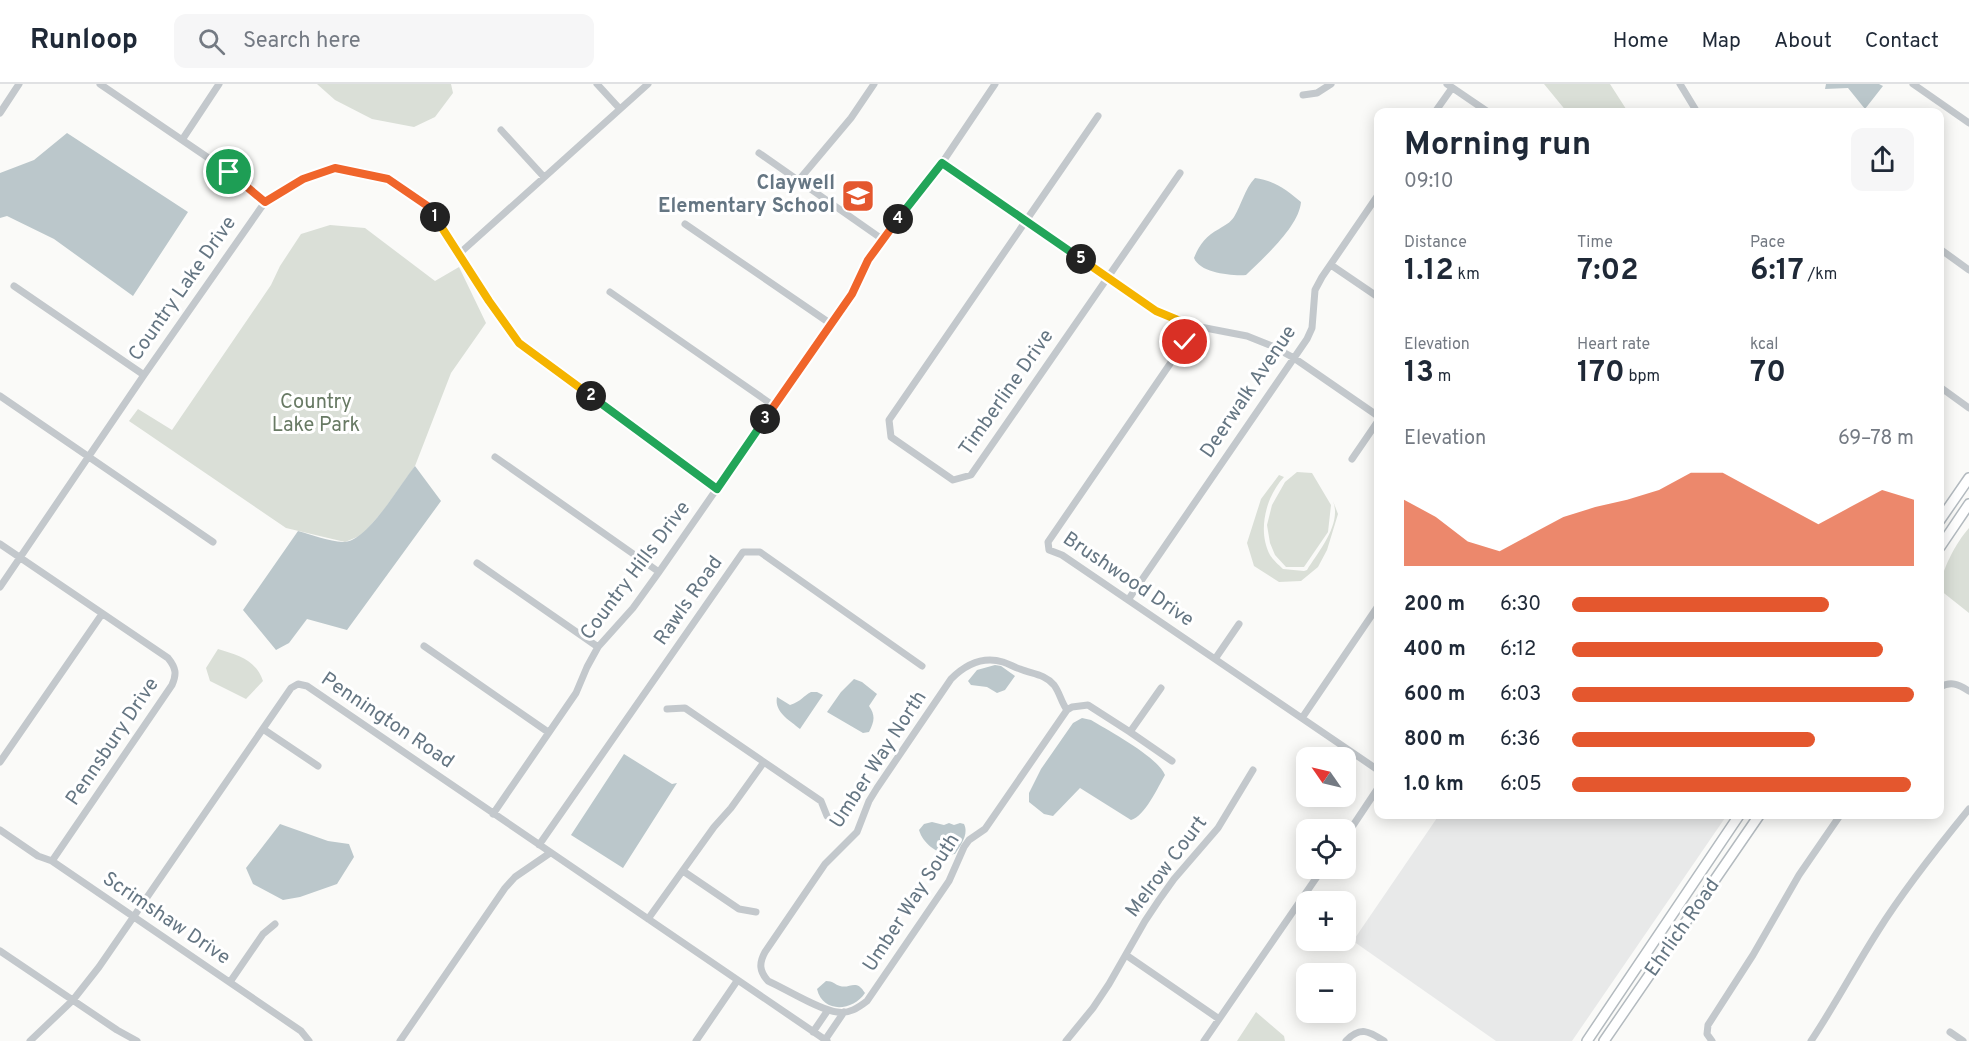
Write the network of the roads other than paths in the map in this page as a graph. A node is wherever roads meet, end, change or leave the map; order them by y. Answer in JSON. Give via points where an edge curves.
{"nodes":[{"id":1,"x":19,"y":84,"type":"edge"},
{"id":2,"x":100,"y":84,"type":"edge"},
{"id":3,"x":219,"y":84,"type":"edge"},
{"id":4,"x":597,"y":84,"type":"edge"},
{"id":5,"x":648,"y":84,"type":"edge"},
{"id":6,"x":874,"y":84,"type":"edge"},
{"id":7,"x":995,"y":84,"type":"edge"},
{"id":8,"x":1331,"y":84,"type":"edge"},
{"id":9,"x":1680,"y":84,"type":"edge"},
{"id":10,"x":1913,"y":84,"type":"edge"},
{"id":11,"x":1449,"y":86,"type":"edge"},
{"id":12,"x":1303,"y":95,"type":"dead end"},
{"id":13,"x":1437,"y":108,"type":"edge"},
{"id":14,"x":1482,"y":108,"type":"edge"},
{"id":15,"x":1695,"y":108,"type":"edge"},
{"id":16,"x":620,"y":109,"type":"junction"},
{"id":17,"x":0,"y":113,"type":"edge"},
{"id":18,"x":1098,"y":116,"type":"dead end"},
{"id":19,"x":1969,"y":123,"type":"edge"},
{"id":20,"x":501,"y":130,"type":"dead end"},
{"id":21,"x":182,"y":140,"type":"junction"},
{"id":22,"x":759,"y":153,"type":"dead end"},
{"id":23,"x":942,"y":163,"type":"junction"},
{"id":24,"x":1180,"y":173,"type":"dead end"},
{"id":25,"x":544,"y":177,"type":"junction"},
{"id":26,"x":798,"y":181,"type":"junction"},
{"id":27,"x":1374,"y":201,"type":"edge"},
{"id":28,"x":265,"y":202,"type":"junction"},
{"id":29,"x":1026,"y":221,"type":"junction"},
{"id":30,"x":685,"y":224,"type":"dead end"},
{"id":31,"x":882,"y":239,"type":"junction"},
{"id":32,"x":1944,"y":252,"type":"edge"},
{"id":33,"x":460,"y":253,"type":"junction"},
{"id":34,"x":1331,"y":265,"type":"junction"},
{"id":35,"x":1969,"y":270,"type":"edge"},
{"id":36,"x":1107,"y":277,"type":"junction"},
{"id":37,"x":14,"y":286,"type":"dead end"},
{"id":38,"x":610,"y":292,"type":"dead end"},
{"id":39,"x":1374,"y":294,"type":"edge"},
{"id":40,"x":831,"y":324,"type":"junction"},
{"id":41,"x":1190,"y":325,"type":"junction"},
{"id":42,"x":1294,"y":358,"type":"junction"},
{"id":43,"x":144,"y":375,"type":"junction"},
{"id":44,"x":1944,"y":390,"type":"edge"},
{"id":45,"x":0,"y":396,"type":"edge"},
{"id":46,"x":774,"y":405,"type":"junction"},
{"id":47,"x":1969,"y":408,"type":"edge"},
{"id":48,"x":1374,"y":415,"type":"edge"},
{"id":49,"x":1374,"y":424,"type":"edge"},
{"id":50,"x":88,"y":456,"type":"junction"},
{"id":51,"x":495,"y":457,"type":"dead end"},
{"id":52,"x":1352,"y":459,"type":"dead end"},
{"id":53,"x":1969,"y":478,"type":"edge"},
{"id":54,"x":717,"y":489,"type":"junction"},
{"id":55,"x":1969,"y":504,"type":"edge"},
{"id":56,"x":1944,"y":514,"type":"edge"},
{"id":57,"x":1944,"y":541,"type":"edge"},
{"id":58,"x":213,"y":542,"type":"dead end"},
{"id":59,"x":0,"y":544,"type":"edge"},
{"id":60,"x":21,"y":558,"type":"junction"},
{"id":61,"x":477,"y":563,"type":"dead end"},
{"id":62,"x":659,"y":572,"type":"junction"},
{"id":63,"x":0,"y":587,"type":"edge"},
{"id":64,"x":1128,"y":600,"type":"junction"},
{"id":65,"x":1374,"y":612,"type":"edge"},
{"id":66,"x":102,"y":614,"type":"junction"},
{"id":67,"x":1239,"y":624,"type":"dead end"},
{"id":68,"x":424,"y":646,"type":"dead end"},
{"id":69,"x":598,"y":647,"type":"junction"},
{"id":70,"x":1215,"y":659,"type":"junction"},
{"id":71,"x":922,"y":666,"type":"dead end"},
{"id":72,"x":1944,"y":685,"type":"edge"},
{"id":73,"x":1161,"y":688,"type":"dead end"},
{"id":74,"x":1969,"y":691,"type":"edge"},
{"id":75,"x":667,"y":709,"type":"dead end"},
{"id":76,"x":1067,"y":710,"type":"junction"},
{"id":77,"x":1302,"y":718,"type":"junction"},
{"id":78,"x":263,"y":729,"type":"junction"},
{"id":79,"x":548,"y":732,"type":"junction"},
{"id":80,"x":1130,"y":732,"type":"junction"},
{"id":81,"x":1172,"y":760,"type":"dead end"},
{"id":82,"x":0,"y":762,"type":"edge"},
{"id":83,"x":764,"y":762,"type":"junction"},
{"id":84,"x":318,"y":766,"type":"dead end"},
{"id":85,"x":1374,"y":767,"type":"edge"},
{"id":86,"x":1253,"y":770,"type":"dead end"},
{"id":87,"x":1374,"y":794,"type":"edge"},
{"id":88,"x":1969,"y":809,"type":"edge"},
{"id":89,"x":494,"y":814,"type":"junction"},
{"id":90,"x":827,"y":816,"type":"dead end"},
{"id":91,"x":1737,"y":819,"type":"edge"},
{"id":92,"x":1757,"y":819,"type":"edge"},
{"id":93,"x":1838,"y":819,"type":"edge"},
{"id":94,"x":1356,"y":821,"type":"edge"},
{"id":95,"x":0,"y":830,"type":"edge"},
{"id":96,"x":539,"y":845,"type":"junction"},
{"id":97,"x":550,"y":853,"type":"junction"},
{"id":98,"x":52,"y":861,"type":"junction"},
{"id":99,"x":683,"y":871,"type":"junction"},
{"id":100,"x":1315,"y":879,"type":"edge"},
{"id":101,"x":756,"y":912,"type":"dead end"},
{"id":102,"x":134,"y":917,"type":"junction"},
{"id":103,"x":648,"y":919,"type":"junction"},
{"id":104,"x":275,"y":924,"type":"dead end"},
{"id":105,"x":0,"y":951,"type":"edge"},
{"id":106,"x":1126,"y":955,"type":"junction"},
{"id":107,"x":737,"y":981,"type":"junction"},
{"id":108,"x":230,"y":982,"type":"junction"},
{"id":109,"x":73,"y":1000,"type":"junction"},
{"id":110,"x":828,"y":1010,"type":"junction"},
{"id":111,"x":844,"y":1012,"type":"junction"},
{"id":112,"x":1219,"y":1019,"type":"junction"},
{"id":113,"x":813,"y":1032,"type":"junction"},
{"id":114,"x":1950,"y":1032,"type":"dead end"},
{"id":115,"x":823,"y":1040,"type":"edge"},
{"id":116,"x":30,"y":1041,"type":"edge"},
{"id":117,"x":137,"y":1041,"type":"edge"},
{"id":118,"x":309,"y":1041,"type":"edge"},
{"id":119,"x":400,"y":1041,"type":"edge"},
{"id":120,"x":696,"y":1041,"type":"edge"},
{"id":121,"x":1066,"y":1041,"type":"edge"},
{"id":122,"x":1204,"y":1041,"type":"edge"},
{"id":123,"x":1346,"y":1041,"type":"edge"},
{"id":124,"x":1384,"y":1041,"type":"edge"},
{"id":125,"x":1587,"y":1041,"type":"edge"},
{"id":126,"x":1604,"y":1041,"type":"edge"},
{"id":127,"x":1712,"y":1041,"type":"edge"},
{"id":128,"x":1810,"y":1041,"type":"edge"},
{"id":129,"x":1963,"y":1041,"type":"edge"}],
"edges":[{"from":1,"to":17,"type":"street"},
{"from":2,"to":21,"type":"street"},
{"from":3,"to":21,"type":"street"},
{"from":4,"to":16,"type":"street"},
{"from":5,"to":16,"type":"street"},
{"from":6,"to":26,"type":"street"},
{"from":7,"to":23,"type":"street","name":"Country Hills Drive"},
{"from":8,"to":12,"type":"street","via":[[1317,93]]},
{"from":9,"to":15,"type":"street"},
{"from":10,"to":19,"type":"street"},
{"from":11,"to":13,"type":"street"},
{"from":11,"to":14,"type":"street"},
{"from":16,"to":25,"type":"street"},
{"from":18,"to":29,"type":"street","name":"Timberline Drive"},
{"from":20,"to":25,"type":"street"},
{"from":21,"to":28,"type":"street"},
{"from":22,"to":26,"type":"street"},
{"from":23,"to":29,"type":"street"},
{"from":23,"to":31,"type":"street","name":"Country Hills Drive"},
{"from":24,"to":36,"type":"street","name":"Timberline Drive"},
{"from":25,"to":33,"type":"street"},
{"from":26,"to":31,"type":"street"},
{"from":27,"to":34,"type":"street","name":"Deerwalk Avenue"},
{"from":28,"to":33,"type":"street","name":"Country Lake Drive","via":[[303,179],[335,168],[388,179],[429,207]]},
{"from":28,"to":43,"type":"street","name":"Country Lake Drive"},
{"from":29,"to":36,"type":"street"},
{"from":29,"to":36,"type":"street","name":"Timberline Drive","via":[[889,420],[891,437],[953,480],[971,475]]},
{"from":30,"to":40,"type":"street"},
{"from":31,"to":40,"type":"street","name":"Country Hills Drive"},
{"from":32,"to":35,"type":"street"},
{"from":33,"to":54,"type":"street","name":"Country Lake Drive","via":[[519,343]]},
{"from":34,"to":39,"type":"street"},
{"from":34,"to":42,"type":"street","name":"Deerwalk Avenue","via":[[1315,290],[1312,328]]},
{"from":36,"to":41,"type":"street","via":[[1156,311]]},
{"from":37,"to":43,"type":"street"},
{"from":38,"to":46,"type":"street"},
{"from":40,"to":46,"type":"street","name":"Country Hills Drive"},
{"from":41,"to":42,"type":"street","via":[[1247,336]]},
{"from":41,"to":64,"type":"street","name":"Brushwood Drive","via":[[1185,342],[1048,542],[1049,550]]},
{"from":42,"to":48,"type":"street"},
{"from":42,"to":64,"type":"street","name":"Deerwalk Avenue"},
{"from":43,"to":50,"type":"street","name":"Country Lake Drive"},
{"from":44,"to":47,"type":"street"},
{"from":45,"to":50,"type":"street"},
{"from":46,"to":54,"type":"street","name":"Country Hills Drive"},
{"from":49,"to":52,"type":"street"},
{"from":50,"to":58,"type":"street"},
{"from":50,"to":60,"type":"street","name":"Country Lake Drive"},
{"from":51,"to":62,"type":"street"},
{"from":53,"to":56,"type":"main road"},
{"from":54,"to":62,"type":"street","name":"Country Hills Drive"},
{"from":55,"to":57,"type":"main road"},
{"from":59,"to":60,"type":"street","name":"Pennsbury Drive"},
{"from":60,"to":63,"type":"street","name":"Country Lake Drive"},
{"from":60,"to":66,"type":"street","name":"Pennsbury Drive"},
{"from":61,"to":69,"type":"street"},
{"from":62,"to":69,"type":"street","name":"Country Hills Drive"},
{"from":64,"to":70,"type":"street","name":"Brushwood Drive"},
{"from":65,"to":77,"type":"street"},
{"from":66,"to":82,"type":"street"},
{"from":66,"to":98,"type":"street","name":"Pennsbury Drive","via":[[168,658],[176,673],[172,685]]},
{"from":67,"to":70,"type":"street"},
{"from":68,"to":79,"type":"street"},
{"from":69,"to":79,"type":"street","name":"Country Hills Drive","via":[[576,693]]},
{"from":70,"to":77,"type":"street","name":"Brushwood Drive"},
{"from":71,"to":96,"type":"street","name":"Rawls Road","via":[[760,552],[743,552]]},
{"from":72,"to":74,"type":"street","via":[[1949,682]]},
{"from":73,"to":80,"type":"street"},
{"from":75,"to":83,"type":"street","via":[[685,708]]},
{"from":76,"to":80,"type":"street","via":[[1088,705]]},
{"from":76,"to":110,"type":"street","name":"Umber Way North","via":[[1046,678],[1002,662],[970,664],[951,679],[869,801],[857,832],[825,864],[761,959],[762,975],[768,981]]},
{"from":76,"to":111,"type":"street","name":"Umber Way South","via":[[985,829],[963,847],[949,881],[867,1002]]},
{"from":77,"to":85,"type":"street","name":"Brushwood Drive"},
{"from":78,"to":84,"type":"street"},
{"from":78,"to":89,"type":"street","name":"Pennington Road","via":[[291,688],[298,684],[307,686]]},
{"from":78,"to":102,"type":"street","name":"Pennington Road"},
{"from":79,"to":89,"type":"street","name":"Country Hills Drive"},
{"from":80,"to":81,"type":"street"},
{"from":83,"to":90,"type":"street","via":[[821,801]]},
{"from":83,"to":99,"type":"street"},
{"from":86,"to":106,"type":"street","name":"Melrow Court","via":[[1218,828],[1174,879]]},
{"from":87,"to":94,"type":"street"},
{"from":88,"to":128,"type":"street","via":[[1925,862],[1878,930]]},
{"from":89,"to":96,"type":"street","name":"Pennington Road"},
{"from":91,"to":125,"type":"main road","name":"Ehrlich Road"},
{"from":92,"to":126,"type":"main road","name":"Ehrlich Road"},
{"from":93,"to":127,"type":"street","via":[[1708,1025],[1707,1034]]},
{"from":95,"to":98,"type":"street","name":"Scrimshaw Drive"},
{"from":96,"to":97,"type":"street","name":"Pennington Road"},
{"from":97,"to":103,"type":"street","name":"Pennington Road"},
{"from":97,"to":119,"type":"street","via":[[505,888]]},
{"from":98,"to":102,"type":"street","name":"Scrimshaw Drive"},
{"from":99,"to":101,"type":"street","via":[[739,909]]},
{"from":99,"to":103,"type":"street"},
{"from":100,"to":112,"type":"street"},
{"from":102,"to":108,"type":"street","name":"Scrimshaw Drive"},
{"from":102,"to":109,"type":"street","name":"Pennington Road"},
{"from":103,"to":107,"type":"street","name":"Pennington Road"},
{"from":104,"to":108,"type":"street","via":[[263,934]]},
{"from":105,"to":109,"type":"street"},
{"from":106,"to":112,"type":"street"},
{"from":106,"to":121,"type":"street","name":"Melrow Court","via":[[1093,1008]]},
{"from":107,"to":113,"type":"street","name":"Pennington Road"},
{"from":107,"to":120,"type":"street"},
{"from":108,"to":118,"type":"street","name":"Scrimshaw Drive","via":[[301,1031]]},
{"from":109,"to":116,"type":"street","name":"Pennington Road"},
{"from":109,"to":117,"type":"street"},
{"from":110,"to":111,"type":"street"},
{"from":110,"to":113,"type":"street"},
{"from":111,"to":115,"type":"street"},
{"from":112,"to":122,"type":"street"},
{"from":113,"to":115,"type":"street","name":"Pennington Road"},
{"from":114,"to":129,"type":"street"},
{"from":123,"to":124,"type":"street","via":[[1365,1031]]}]}
